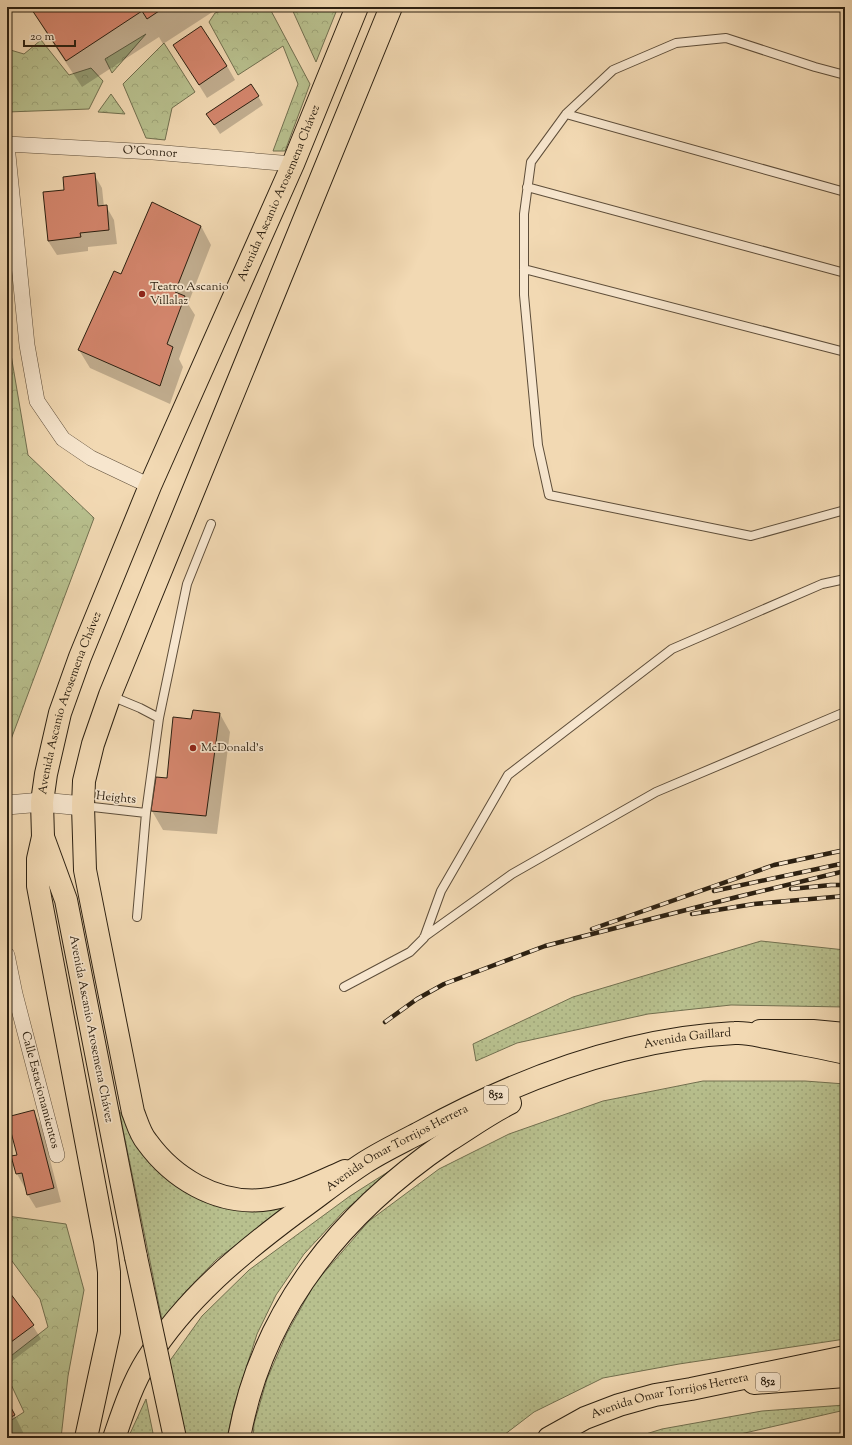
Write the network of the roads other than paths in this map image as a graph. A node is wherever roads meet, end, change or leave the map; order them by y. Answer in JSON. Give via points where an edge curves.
{"nodes":[{"id":1,"x":357,"y":7,"type":"edge"},
{"id":2,"x":391,"y":7,"type":"edge"},
{"id":3,"x":845,"y":75,"type":"edge"},
{"id":4,"x":566,"y":114,"type":"junction"},
{"id":5,"x":7,"y":144,"type":"edge"},
{"id":6,"x":293,"y":164,"type":"junction"},
{"id":7,"x":527,"y":186,"type":"junction"},
{"id":8,"x":845,"y":192,"type":"edge"},
{"id":9,"x":524,"y":269,"type":"junction"},
{"id":10,"x":845,"y":273,"type":"edge"},
{"id":11,"x":845,"y":352,"type":"edge"},
{"id":12,"x":150,"y":486,"type":"junction"},
{"id":13,"x":845,"y":510,"type":"edge"},
{"id":14,"x":211,"y":524,"type":"dead end"},
{"id":15,"x":845,"y":579,"type":"edge"},
{"id":16,"x":110,"y":695,"type":"junction"},
{"id":17,"x":845,"y":712,"type":"edge"},
{"id":18,"x":159,"y":718,"type":"junction"},
{"id":19,"x":42,"y":802,"type":"junction"},
{"id":20,"x":7,"y":805,"type":"edge"},
{"id":21,"x":83,"y":806,"type":"junction"},
{"id":22,"x":146,"y":813,"type":"junction"},
{"id":23,"x":43,"y":837,"type":"junction"},
{"id":24,"x":137,"y":916,"type":"dead end"},
{"id":25,"x":424,"y":938,"type":"junction"},
{"id":26,"x":7,"y":955,"type":"edge"},
{"id":27,"x":344,"y":987,"type":"dead end"},
{"id":28,"x":739,"y":1032,"type":"junction"},
{"id":29,"x":845,"y":1034,"type":"edge"},
{"id":30,"x":637,"y":1046,"type":"junction"},
{"id":31,"x":845,"y":1053,"type":"edge"},
{"id":32,"x":56,"y":1156,"type":"dead end"},
{"id":33,"x":364,"y":1162,"type":"junction"},
{"id":34,"x":845,"y":1357,"type":"edge"},
{"id":35,"x":845,"y":1376,"type":"edge"},
{"id":36,"x":691,"y":1389,"type":"junction"},
{"id":37,"x":86,"y":1438,"type":"edge"},
{"id":38,"x":114,"y":1438,"type":"edge"},
{"id":39,"x":175,"y":1438,"type":"edge"},
{"id":40,"x":239,"y":1438,"type":"edge"},
{"id":41,"x":549,"y":1438,"type":"edge"}],
"edges":[{"from":1,"to":6,"type":"main road","name":"Avenida Ascanio Arosemena Chávez"},
{"from":2,"to":16,"type":"main road","name":"Avenida Ascanio Arosemena Chávez"},
{"from":3,"to":4,"type":"lane","via":[[726,38],[676,43],[613,70]]},
{"from":4,"to":7,"type":"lane","via":[[531,162]]},
{"from":4,"to":8,"type":"lane"},
{"from":5,"to":6,"type":"street","name":"O'Connor","via":[[153,152]]},
{"from":5,"to":12,"type":"street","via":[[27,345],[37,401],[63,439],[91,458]]},
{"from":6,"to":12,"type":"main road","name":"Avenida Ascanio Arosemena Chávez"},
{"from":7,"to":9,"type":"lane"},
{"from":7,"to":10,"type":"lane"},
{"from":9,"to":11,"type":"lane"},
{"from":9,"to":13,"type":"lane","via":[[524,295],[538,445],[549,495],[751,536]]},
{"from":12,"to":19,"type":"main road","name":"Avenida Ascanio Arosemena Chávez","via":[[70,682],[60,713]]},
{"from":14,"to":18,"type":"lane","via":[[186,584]]},
{"from":15,"to":25,"type":"lane","via":[[822,584],[672,649],[508,775],[441,890]]},
{"from":16,"to":18,"type":"lane"},
{"from":16,"to":21,"type":"main road","name":"Avenida Ascanio Arosemena Chávez","via":[[93,744],[84,781]]},
{"from":17,"to":25,"type":"lane","via":[[656,792],[512,874]]},
{"from":18,"to":22,"type":"lane"},
{"from":19,"to":20,"type":"street"},
{"from":19,"to":21,"type":"street"},
{"from":19,"to":23,"type":"main road","name":"Avenida Ascanio Arosemena Chávez"},
{"from":21,"to":22,"type":"lane","name":"Heights"},
{"from":21,"to":33,"type":"main road","name":"Avenida Ascanio Arosemena Chávez","via":[[85,870],[133,1112],[146,1142],[180,1176],[219,1196],[243,1200],[262,1200],[297,1191]]},
{"from":22,"to":24,"type":"lane"},
{"from":23,"to":37,"type":"main road","via":[[38,859],[38,886],[104,1233],[109,1272],[109,1332]]},
{"from":23,"to":39,"type":"main road","name":"Avenida Ascanio Arosemena Chávez","bridge":true,"via":[[66,900],[136,1257]]},
{"from":25,"to":27,"type":"lane","via":[[410,952]]},
{"from":26,"to":32,"type":"street","name":"Calle Estacionamientos"},
{"from":28,"to":29,"type":"main road","number":"852","via":[[774,1030]]},
{"from":28,"to":30,"type":"main road","name":"Avenida Gaillard","number":"852"},
{"from":28,"to":31,"type":"main road"},
{"from":30,"to":33,"type":"main road","name":"Avenida Omar Torrijos Herrera","number":"852","via":[[573,1065],[511,1088],[451,1115]]},
{"from":30,"to":40,"type":"main road","name":"Avenida Omar Torrijos Herrera","via":[[564,1077],[491,1113],[422,1159],[385,1189],[350,1224],[298,1287],[279,1319],[261,1358]]},
{"from":33,"to":38,"type":"main road","name":"Avenida Omar Torrijos Herrera","via":[[237,1258],[191,1301],[146,1361],[126,1403]]},
{"from":34,"to":36,"type":"main road"},
{"from":35,"to":36,"type":"main road","name":"Avenida Omar Torrijos Herrera","number":"852"},
{"from":36,"to":41,"type":"main road","name":"Avenida Omar Torrijos Herrera","number":"852","via":[[619,1405],[585,1418]]}]}
